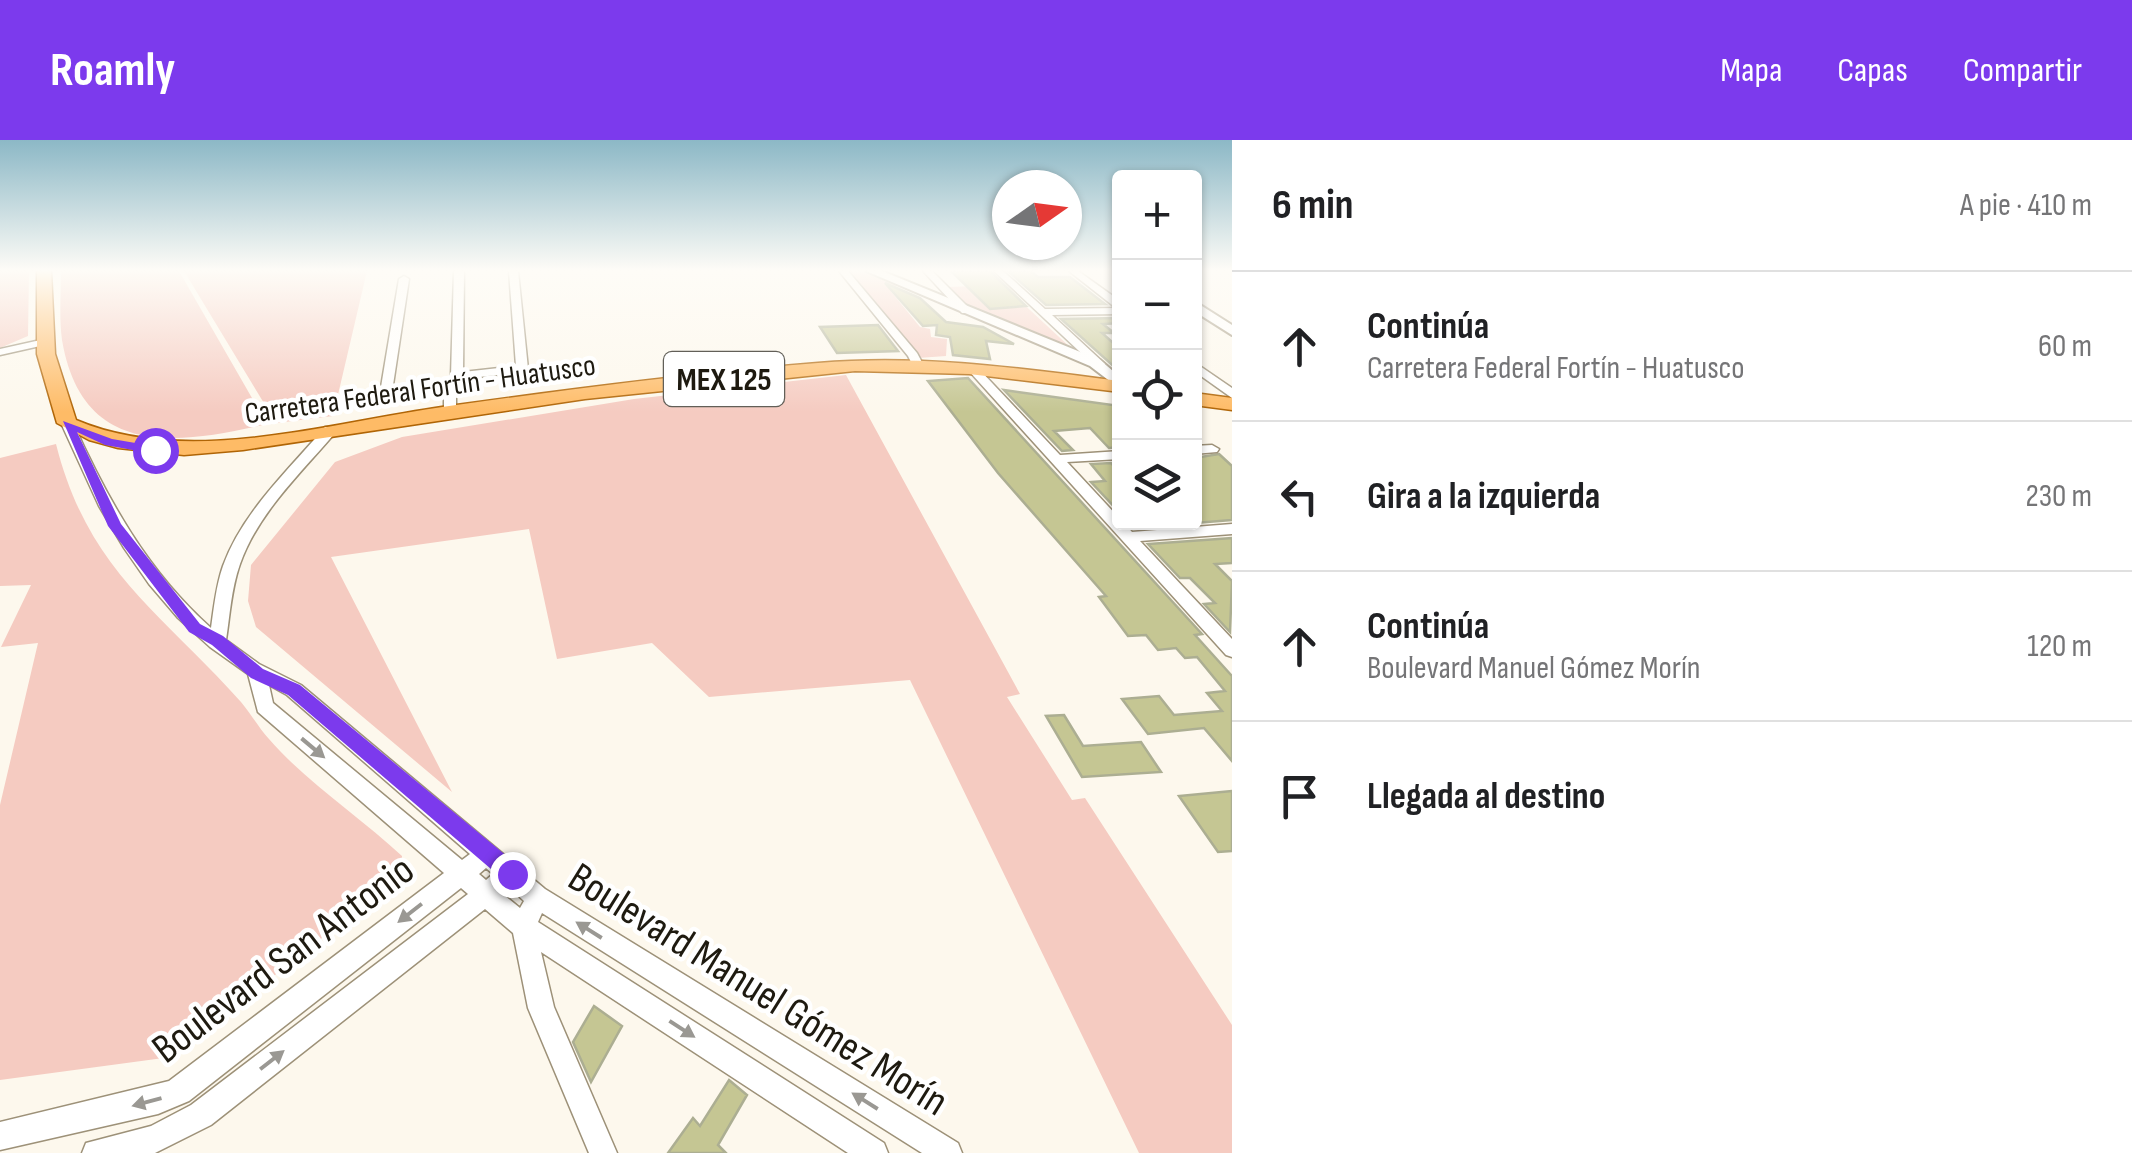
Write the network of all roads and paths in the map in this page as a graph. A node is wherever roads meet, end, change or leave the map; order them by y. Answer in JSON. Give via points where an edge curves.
{"nodes":[{"id":1,"x":45,"y":318,"type":"edge"},
{"id":2,"x":398,"y":318,"type":"edge"},
{"id":3,"x":456,"y":318,"type":"edge"},
{"id":4,"x":518,"y":318,"type":"edge"},
{"id":5,"x":880,"y":318,"type":"edge"},
{"id":6,"x":984,"y":318,"type":"edge"},
{"id":7,"x":1051,"y":318,"type":"edge"},
{"id":8,"x":45,"y":342,"type":"junction"},
{"id":9,"x":0,"y":352,"type":"edge"},
{"id":10,"x":918,"y":366,"type":"junction"},
{"id":11,"x":1101,"y":366,"type":"junction"},
{"id":12,"x":973,"y":369,"type":"junction"},
{"id":13,"x":1202,"y":371,"type":"edge"},
{"id":14,"x":1112,"y":378,"type":"edge"},
{"id":15,"x":453,"y":382,"type":"junction"},
{"id":16,"x":1112,"y":385,"type":"edge"},
{"id":17,"x":1232,"y":394,"type":"edge"},
{"id":18,"x":1202,"y":399,"type":"edge"},
{"id":19,"x":1232,"y":404,"type":"edge"},
{"id":20,"x":450,"y":412,"type":"junction"},
{"id":21,"x":67,"y":423,"type":"junction"},
{"id":22,"x":330,"y":430,"type":"junction"},
{"id":23,"x":1212,"y":448,"type":"dead end"},
{"id":24,"x":1202,"y":449,"type":"edge"},
{"id":25,"x":1112,"y":455,"type":"edge"},
{"id":26,"x":1054,"y":459,"type":"junction"},
{"id":27,"x":1232,"y":530,"type":"edge"},
{"id":28,"x":1126,"y":537,"type":"junction"},
{"id":29,"x":217,"y":640,"type":"junction"},
{"id":30,"x":1230,"y":646,"type":"edge"},
{"id":31,"x":257,"y":674,"type":"junction"},
{"id":32,"x":487,"y":854,"type":"junction"},
{"id":33,"x":461,"y":874,"type":"junction"},
{"id":34,"x":512,"y":874,"type":"junction"},
{"id":35,"x":486,"y":894,"type":"junction"},
{"id":36,"x":538,"y":897,"type":"junction"},
{"id":37,"x":524,"y":928,"type":"junction"},
{"id":38,"x":0,"y":1136,"type":"edge"},
{"id":39,"x":96,"y":1153,"type":"edge"},
{"id":40,"x":603,"y":1153,"type":"edge"},
{"id":41,"x":874,"y":1153,"type":"edge"},
{"id":42,"x":948,"y":1153,"type":"edge"}],
"edges":[{"from":1,"to":8,"type":"main road"},
{"from":2,"to":15,"type":"street","via":[[387,386]]},
{"from":3,"to":15,"type":"street"},
{"from":4,"to":15,"type":"street","via":[[524,366]]},
{"from":5,"to":10,"type":"street"},
{"from":6,"to":11,"type":"street"},
{"from":7,"to":11,"type":"street"},
{"from":8,"to":9,"type":"street"},
{"from":8,"to":21,"type":"main road"},
{"from":10,"to":12,"type":"main road","name":"Carretera Federal Fortín - Huatusco","number":"MEX 125"},
{"from":10,"to":20,"type":"main road","name":"Carretera Federal Fortín - Huatusco","number":"MEX 125","via":[[820,368]]},
{"from":11,"to":14,"type":"street"},
{"from":12,"to":16,"type":"main road","name":"Carretera Federal Fortín - Huatusco","number":"MEX 125"},
{"from":12,"to":26,"type":"street"},
{"from":13,"to":17,"type":"street"},
{"from":15,"to":20,"type":"street"},
{"from":18,"to":19,"type":"main road"},
{"from":20,"to":22,"type":"main road","name":"Carretera Federal Fortín - Huatusco","number":"MEX 125"},
{"from":21,"to":22,"type":"main road","name":"Carretera Federal Fortín - Huatusco","number":"MEX 125","via":[[109,442],[166,450]]},
{"from":21,"to":29,"type":"street","via":[[115,526],[194,628]]},
{"from":22,"to":29,"type":"street","via":[[235,554]]},
{"from":23,"to":24,"type":"street"},
{"from":25,"to":26,"type":"street"},
{"from":26,"to":28,"type":"street"},
{"from":27,"to":28,"type":"street"},
{"from":28,"to":30,"type":"street"},
{"from":29,"to":31,"type":"street"},
{"from":31,"to":32,"type":"street","name":"Boulevard Manuel Gómez Morín","via":[[294,690]]},
{"from":31,"to":33,"type":"street","name":"Boulevard Manuel Gómez Morín","one_way":true,"via":[[265,707]]},
{"from":32,"to":33,"type":"street","name":"Boulevard San Antonio"},
{"from":32,"to":34,"type":"street","name":"Boulevard Manuel Gómez Morín"},
{"from":33,"to":35,"type":"street","name":"Boulevard Manuel Gómez Morín"},
{"from":33,"to":38,"type":"street","name":"Boulevard San Antonio","one_way":true,"via":[[179,1091]]},
{"from":34,"to":35,"type":"street","name":"Boulevard San Antonio"},
{"from":34,"to":36,"type":"street","name":"Boulevard Manuel Gómez Morín"},
{"from":35,"to":37,"type":"street","name":"Boulevard Manuel Gómez Morín"},
{"from":39,"to":35,"type":"street","name":"Boulevard San Antonio","one_way":true,"via":[[155,1139],[200,1115]]},
{"from":36,"to":37,"type":"street"},
{"from":42,"to":36,"type":"street","name":"Boulevard Manuel Gómez Morín","one_way":true},
{"from":37,"to":40,"type":"street","via":[[541,1008]]},
{"from":37,"to":41,"type":"street","name":"Boulevard Manuel Gómez Morín","one_way":true}]}
